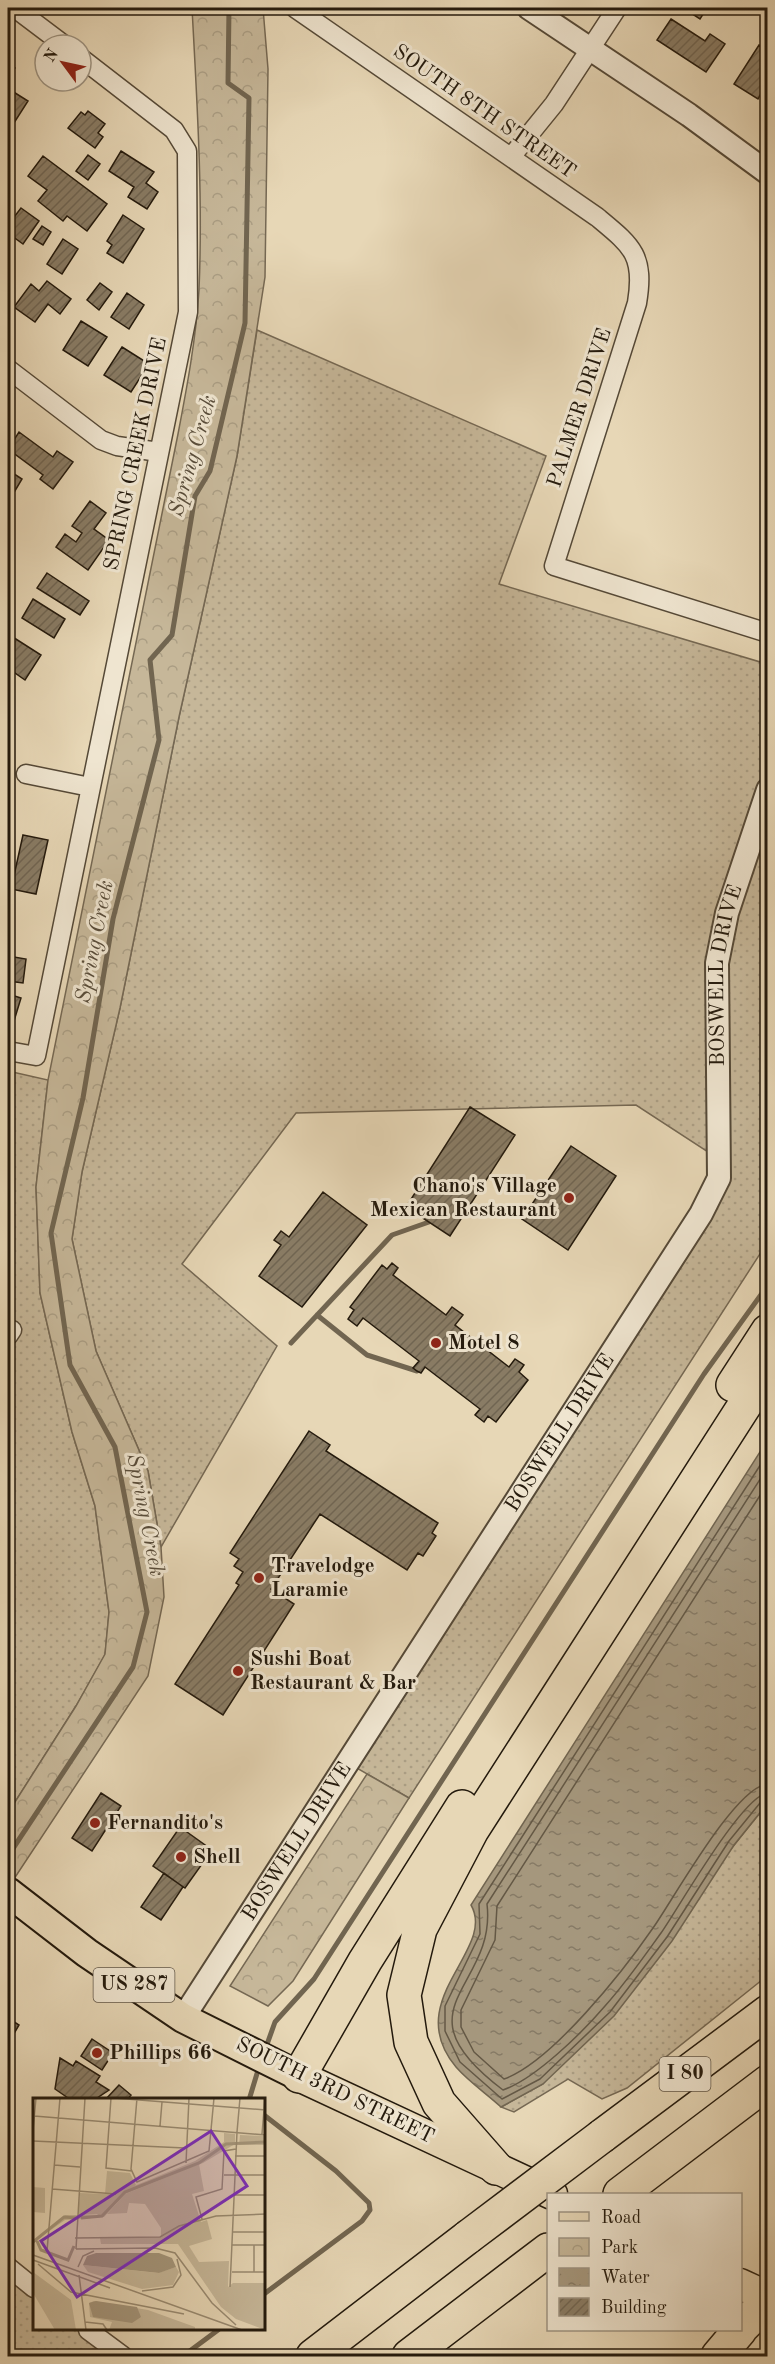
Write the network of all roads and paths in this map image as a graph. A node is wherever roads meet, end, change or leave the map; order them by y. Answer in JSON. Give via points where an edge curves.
{"nodes":[{"id":1,"x":15,"y":8,"type":"edge"},
{"id":2,"x":295,"y":8,"type":"edge"},
{"id":3,"x":529,"y":8,"type":"edge"},
{"id":4,"x":616,"y":8,"type":"edge"},
{"id":5,"x":48,"y":33,"type":"edge"},
{"id":6,"x":590,"y":49,"type":"junction"},
{"id":7,"x":93,"y":67,"type":"edge"},
{"id":8,"x":511,"y":157,"type":"junction"},
{"id":9,"x":768,"y":173,"type":"edge"},
{"id":10,"x":638,"y":263,"type":"joint"},
{"id":11,"x":8,"y":369,"type":"edge"},
{"id":12,"x":159,"y":452,"type":"junction"},
{"id":13,"x":768,"y":633,"type":"edge"},
{"id":14,"x":26,"y":774,"type":"dead end"},
{"id":15,"x":90,"y":787,"type":"junction"},
{"id":16,"x":768,"y":790,"type":"edge"},
{"id":17,"x":8,"y":1051,"type":"edge"},
{"id":18,"x":768,"y":1331,"type":"edge"},
{"id":19,"x":768,"y":1369,"type":"edge"},
{"id":20,"x":472,"y":1830,"type":"junction"},
{"id":21,"x":14,"y":1898,"type":"edge"},
{"id":22,"x":768,"y":2012,"type":"edge"},
{"id":23,"x":183,"y":2018,"type":"junction"},
{"id":24,"x":275,"y":2064,"type":"junction"},
{"id":25,"x":768,"y":2082,"type":"edge"},
{"id":26,"x":496,"y":2168,"type":"junction"},
{"id":27,"x":550,"y":2193,"type":"edge"},
{"id":28,"x":621,"y":2193,"type":"edge"},
{"id":29,"x":537,"y":2259,"type":"edge"},
{"id":30,"x":8,"y":2267,"type":"edge"},
{"id":31,"x":742,"y":2284,"type":"edge"},
{"id":32,"x":33,"y":2287,"type":"edge"},
{"id":33,"x":768,"y":2296,"type":"edge"},
{"id":34,"x":768,"y":2301,"type":"edge"},
{"id":35,"x":742,"y":2327,"type":"edge"},
{"id":36,"x":89,"y":2331,"type":"edge"},
{"id":37,"x":738,"y":2331,"type":"edge"},
{"id":38,"x":123,"y":2356,"type":"edge"},
{"id":39,"x":313,"y":2356,"type":"edge"},
{"id":40,"x":410,"y":2356,"type":"edge"},
{"id":41,"x":718,"y":2356,"type":"edge"}],
"edges":[{"from":1,"to":5,"type":"street"},
{"from":2,"to":8,"type":"street","name":"SOUTH 8TH STREET"},
{"from":3,"to":6,"type":"street"},
{"from":4,"to":6,"type":"street"},
{"from":6,"to":8,"type":"street","via":[[554,104]]},
{"from":6,"to":9,"type":"street"},
{"from":7,"to":12,"type":"street","name":"SPRING CREEK DRIVE","via":[[174,130],[187,151],[188,312]]},
{"from":8,"to":10,"type":"street","name":"SOUTH 8TH STREET","via":[[627,241]]},
{"from":10,"to":13,"type":"street","name":"PALMER DRIVE","via":[[637,303],[554,566]]},
{"from":11,"to":12,"type":"street","via":[[101,440]]},
{"from":12,"to":15,"type":"street","name":"SPRING CREEK DRIVE"},
{"from":14,"to":15,"type":"street"},
{"from":15,"to":17,"type":"street","name":"SPRING CREEK DRIVE","via":[[36,1056]]},
{"from":16,"to":23,"type":"street","name":"BOSWELL DRIVE","via":[[727,913],[717,963],[719,1178],[701,1214]]},
{"from":18,"to":24,"type":"highway","via":[[365,1961]]},
{"from":19,"to":20,"type":"highway"},
{"from":20,"to":24,"type":"highway","via":[[328,2042]]},
{"from":20,"to":26,"type":"highway","via":[[420,1929],[404,1995],[411,2042],[439,2103]]},
{"from":21,"to":23,"type":"main road","name":"SOUTH 3RD STREET","number":"US 287"},
{"from":22,"to":39,"type":"highway","number":"I 80","bridge":true},
{"from":23,"to":24,"type":"main road","name":"SOUTH 3RD STREET","number":"US 287"},
{"from":24,"to":26,"type":"highway","name":"SOUTH 3RD STREET","number":"US 287"},
{"from":25,"to":28,"type":"highway","number":"I 80"},
{"from":26,"to":27,"type":"highway","name":"SOUTH 3RD STREET","number":"US 287"},
{"from":29,"to":40,"type":"highway"},
{"from":30,"to":32,"type":"street"},
{"from":31,"to":33,"type":"highway"},
{"from":34,"to":35,"type":"highway"},
{"from":36,"to":38,"type":"street"},
{"from":37,"to":41,"type":"highway"}]}
